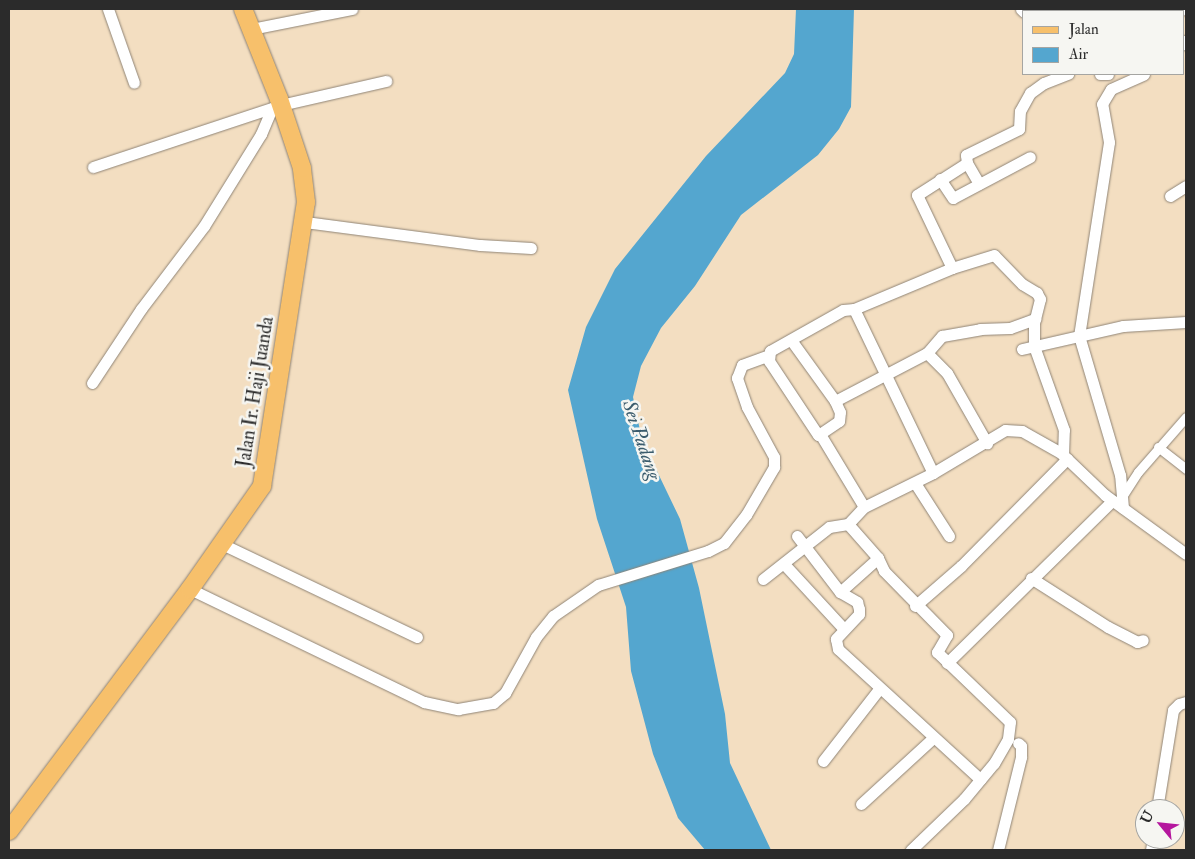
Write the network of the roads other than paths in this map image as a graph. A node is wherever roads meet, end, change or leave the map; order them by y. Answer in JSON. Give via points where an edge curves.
{"nodes":[{"id":1,"x":108,"y":9,"type":"edge"},
{"id":2,"x":243,"y":9,"type":"edge"},
{"id":3,"x":352,"y":9,"type":"edge"},
{"id":4,"x":251,"y":29,"type":"junction"},
{"id":5,"x":1066,"y":75,"type":"edge"},
{"id":6,"x":1142,"y":75,"type":"edge"},
{"id":7,"x":386,"y":81,"type":"dead end"},
{"id":8,"x":134,"y":83,"type":"dead end"},
{"id":9,"x":276,"y":106,"type":"junction"},
{"id":10,"x":1030,"y":157,"type":"dead end"},
{"id":11,"x":967,"y":163,"type":"junction"},
{"id":12,"x":93,"y":167,"type":"dead end"},
{"id":13,"x":940,"y":179,"type":"junction"},
{"id":14,"x":979,"y":184,"type":"junction"},
{"id":15,"x":1186,"y":186,"type":"edge"},
{"id":16,"x":1170,"y":196,"type":"dead end"},
{"id":17,"x":305,"y":222,"type":"junction"},
{"id":18,"x":531,"y":248,"type":"dead end"},
{"id":19,"x":952,"y":268,"type":"junction"},
{"id":20,"x":854,"y":310,"type":"junction"},
{"id":21,"x":1035,"y":319,"type":"junction"},
{"id":22,"x":1186,"y":322,"type":"edge"},
{"id":23,"x":1079,"y":336,"type":"junction"},
{"id":24,"x":791,"y":340,"type":"junction"},
{"id":25,"x":1034,"y":346,"type":"junction"},
{"id":26,"x":1022,"y":349,"type":"dead end"},
{"id":27,"x":927,"y":354,"type":"junction"},
{"id":28,"x":767,"y":356,"type":"junction"},
{"id":29,"x":888,"y":375,"type":"junction"},
{"id":30,"x":92,"y":383,"type":"dead end"},
{"id":31,"x":835,"y":401,"type":"junction"},
{"id":32,"x":1186,"y":417,"type":"edge"},
{"id":33,"x":820,"y":434,"type":"junction"},
{"id":34,"x":986,"y":443,"type":"junction"},
{"id":35,"x":1158,"y":447,"type":"junction"},
{"id":36,"x":1065,"y":457,"type":"junction"},
{"id":37,"x":1186,"y":469,"type":"edge"},
{"id":38,"x":933,"y":474,"type":"junction"},
{"id":39,"x":915,"y":483,"type":"junction"},
{"id":40,"x":1123,"y":495,"type":"junction"},
{"id":41,"x":1112,"y":501,"type":"junction"},
{"id":42,"x":864,"y":507,"type":"junction"},
{"id":43,"x":1123,"y":508,"type":"junction"},
{"id":44,"x":848,"y":524,"type":"junction"},
{"id":45,"x":797,"y":536,"type":"dead end"},
{"id":46,"x":950,"y":536,"type":"dead end"},
{"id":47,"x":222,"y":544,"type":"junction"},
{"id":48,"x":805,"y":548,"type":"junction"},
{"id":49,"x":1186,"y":554,"type":"edge"},
{"id":50,"x":878,"y":558,"type":"junction"},
{"id":51,"x":784,"y":564,"type":"junction"},
{"id":52,"x":1031,"y":578,"type":"junction"},
{"id":53,"x":763,"y":579,"type":"dead end"},
{"id":54,"x":190,"y":589,"type":"junction"},
{"id":55,"x":840,"y":592,"type":"junction"},
{"id":56,"x":914,"y":606,"type":"junction"},
{"id":57,"x":844,"y":629,"type":"junction"},
{"id":58,"x":417,"y":637,"type":"dead end"},
{"id":59,"x":1143,"y":640,"type":"dead end"},
{"id":60,"x":946,"y":663,"type":"junction"},
{"id":61,"x":879,"y":689,"type":"junction"},
{"id":62,"x":1186,"y":702,"type":"edge"},
{"id":63,"x":933,"y":738,"type":"junction"},
{"id":64,"x":1018,"y":743,"type":"dead end"},
{"id":65,"x":823,"y":761,"type":"dead end"},
{"id":66,"x":980,"y":780,"type":"junction"},
{"id":67,"x":1159,"y":799,"type":"edge"},
{"id":68,"x":861,"y":804,"type":"dead end"},
{"id":69,"x":9,"y":831,"type":"edge"},
{"id":70,"x":911,"y":850,"type":"edge"},
{"id":71,"x":998,"y":850,"type":"edge"}],
"edges":[{"from":1,"to":8,"type":"street"},
{"from":2,"to":4,"type":"main road","name":"Jalan Ir. Haji Juanda"},
{"from":3,"to":4,"type":"street"},
{"from":4,"to":9,"type":"main road","name":"Jalan Ir. Haji Juanda"},
{"from":5,"to":11,"type":"street","via":[[1036,88],[1020,111],[1019,129],[966,155]]},
{"from":6,"to":23,"type":"street","via":[[1111,89],[1102,104],[1109,142]]},
{"from":7,"to":9,"type":"street"},
{"from":9,"to":12,"type":"street"},
{"from":9,"to":17,"type":"main road","name":"Jalan Ir. Haji Juanda","via":[[302,168]]},
{"from":9,"to":30,"type":"street","via":[[204,226],[141,309]]},
{"from":10,"to":14,"type":"street"},
{"from":11,"to":13,"type":"street"},
{"from":11,"to":14,"type":"street"},
{"from":13,"to":14,"type":"street","via":[[951,198]]},
{"from":13,"to":19,"type":"street","via":[[917,195]]},
{"from":15,"to":16,"type":"street"},
{"from":17,"to":18,"type":"street"},
{"from":17,"to":47,"type":"main road","name":"Jalan Ir. Haji Juanda","via":[[262,486]]},
{"from":19,"to":20,"type":"street"},
{"from":19,"to":21,"type":"street","via":[[994,255],[1000,257],[1022,284],[1037,293],[1040,299]]},
{"from":20,"to":24,"type":"street","via":[[843,310]]},
{"from":20,"to":29,"type":"street"},
{"from":21,"to":25,"type":"street"},
{"from":21,"to":27,"type":"street","via":[[1010,328],[980,329],[942,336]]},
{"from":22,"to":23,"type":"street","via":[[1141,323]]},
{"from":23,"to":25,"type":"street"},
{"from":23,"to":40,"type":"street"},
{"from":24,"to":28,"type":"street"},
{"from":24,"to":31,"type":"street"},
{"from":25,"to":26,"type":"street"},
{"from":25,"to":36,"type":"street","via":[[1064,430]]},
{"from":27,"to":29,"type":"street"},
{"from":27,"to":34,"type":"street","via":[[947,373]]},
{"from":28,"to":33,"type":"street","via":[[814,432]]},
{"from":28,"to":54,"type":"street","via":[[742,365],[737,378],[744,400],[774,457],[773,473],[724,544],[708,552],[598,585],[553,616],[536,637],[498,700],[458,709],[424,702]]},
{"from":29,"to":31,"type":"street"},
{"from":29,"to":38,"type":"street"},
{"from":31,"to":33,"type":"street","via":[[839,421]]},
{"from":32,"to":35,"type":"street"},
{"from":33,"to":42,"type":"street"},
{"from":34,"to":36,"type":"street","via":[[1005,430],[1022,431]]},
{"from":34,"to":38,"type":"street"},
{"from":35,"to":37,"type":"street"},
{"from":35,"to":40,"type":"street"},
{"from":36,"to":41,"type":"street"},
{"from":36,"to":56,"type":"street","via":[[961,566]]},
{"from":38,"to":39,"type":"street"},
{"from":39,"to":42,"type":"street"},
{"from":39,"to":46,"type":"street"},
{"from":40,"to":43,"type":"street"},
{"from":41,"to":43,"type":"street"},
{"from":41,"to":52,"type":"street"},
{"from":42,"to":44,"type":"street"},
{"from":43,"to":49,"type":"street"},
{"from":44,"to":48,"type":"street","via":[[829,527]]},
{"from":44,"to":50,"type":"street"},
{"from":45,"to":48,"type":"street"},
{"from":47,"to":54,"type":"main road","name":"Jalan Ir. Haji Juanda"},
{"from":47,"to":58,"type":"street"},
{"from":48,"to":51,"type":"street"},
{"from":48,"to":55,"type":"street"},
{"from":50,"to":55,"type":"street"},
{"from":50,"to":56,"type":"street","via":[[884,571]]},
{"from":51,"to":53,"type":"street"},
{"from":51,"to":57,"type":"street"},
{"from":52,"to":59,"type":"street","via":[[1108,627],[1137,642]]},
{"from":52,"to":60,"type":"street"},
{"from":54,"to":69,"type":"main road","name":"Jalan Ir. Haji Juanda"},
{"from":55,"to":57,"type":"street","via":[[857,602],[859,609],[859,614]]},
{"from":56,"to":60,"type":"street","via":[[947,635],[937,649]]},
{"from":57,"to":61,"type":"street","via":[[836,639],[838,649]]},
{"from":60,"to":66,"type":"street","via":[[1010,722],[1008,739]]},
{"from":61,"to":63,"type":"street"},
{"from":61,"to":65,"type":"street"},
{"from":62,"to":67,"type":"street","via":[[1173,710]]},
{"from":63,"to":66,"type":"street"},
{"from":63,"to":68,"type":"street"},
{"from":64,"to":71,"type":"street","via":[[1021,757]]},
{"from":66,"to":70,"type":"street"}]}
